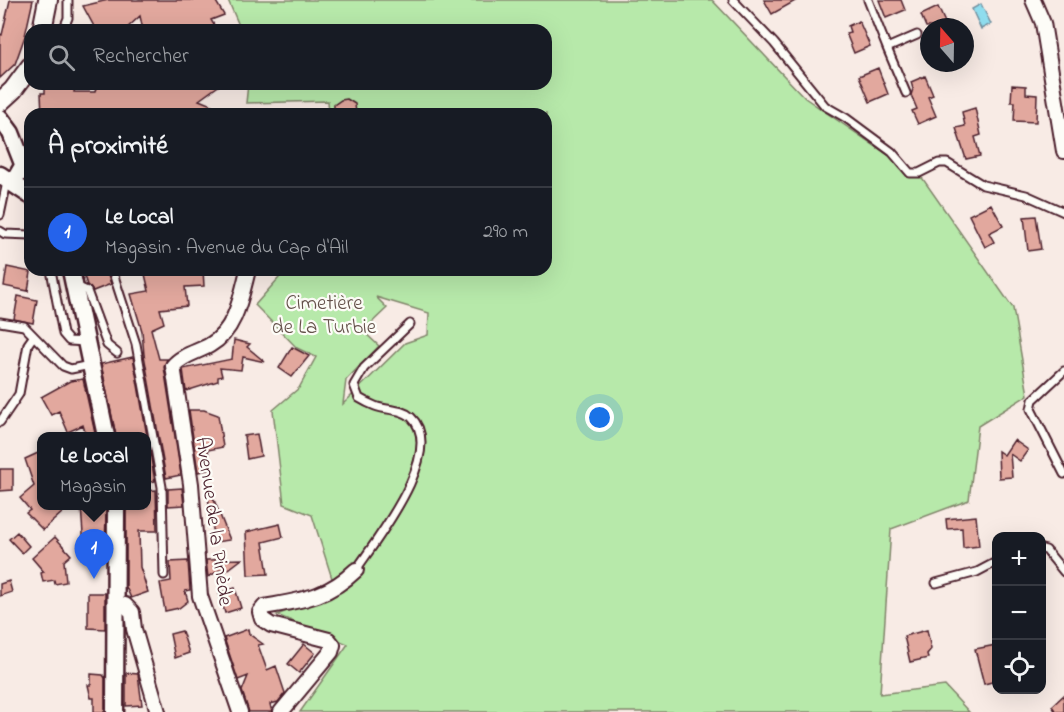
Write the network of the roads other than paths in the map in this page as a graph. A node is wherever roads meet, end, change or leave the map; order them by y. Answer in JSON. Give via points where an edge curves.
{"nodes":[{"id":1,"x":48,"y":0,"type":"edge"},
{"id":2,"x":68,"y":0,"type":"edge"},
{"id":3,"x":733,"y":0,"type":"edge"},
{"id":4,"x":868,"y":0,"type":"edge"},
{"id":5,"x":1033,"y":0,"type":"edge"},
{"id":6,"x":43,"y":24,"type":"edge"},
{"id":7,"x":66,"y":24,"type":"edge"},
{"id":8,"x":917,"y":35,"type":"dead end"},
{"id":9,"x":887,"y":48,"type":"junction"},
{"id":10,"x":24,"y":75,"type":"edge"},
{"id":11,"x":906,"y":93,"type":"dead end"},
{"id":12,"x":0,"y":102,"type":"edge"},
{"id":13,"x":0,"y":118,"type":"edge"},
{"id":14,"x":1064,"y":151,"type":"edge"},
{"id":15,"x":6,"y":178,"type":"edge"},
{"id":16,"x":24,"y":191,"type":"edge"},
{"id":17,"x":1064,"y":212,"type":"edge"},
{"id":18,"x":0,"y":215,"type":"edge"},
{"id":19,"x":0,"y":231,"type":"edge"},
{"id":20,"x":24,"y":235,"type":"edge"},
{"id":21,"x":52,"y":276,"type":"edge"},
{"id":22,"x":114,"y":276,"type":"edge"},
{"id":23,"x":246,"y":276,"type":"edge"},
{"id":24,"x":73,"y":278,"type":"edge"},
{"id":25,"x":0,"y":322,"type":"edge"},
{"id":26,"x":410,"y":324,"type":"dead end"},
{"id":27,"x":33,"y":337,"type":"junction"},
{"id":28,"x":87,"y":342,"type":"junction"},
{"id":29,"x":117,"y":352,"type":"dead end"},
{"id":30,"x":92,"y":364,"type":"junction"},
{"id":31,"x":1064,"y":371,"type":"edge"},
{"id":32,"x":0,"y":422,"type":"edge"},
{"id":33,"x":105,"y":432,"type":"edge"},
{"id":34,"x":1064,"y":474,"type":"edge"},
{"id":35,"x":116,"y":510,"type":"edge"},
{"id":36,"x":1046,"y":550,"type":"edge"},
{"id":37,"x":992,"y":564,"type":"edge"},
{"id":38,"x":356,"y":570,"type":"joint"},
{"id":39,"x":1064,"y":572,"type":"edge"},
{"id":40,"x":164,"y":575,"type":"dead end"},
{"id":41,"x":936,"y":583,"type":"dead end"},
{"id":42,"x":116,"y":604,"type":"junction"},
{"id":43,"x":115,"y":712,"type":"edge"},
{"id":44,"x":158,"y":712,"type":"edge"},
{"id":45,"x":240,"y":712,"type":"edge"},
{"id":46,"x":280,"y":712,"type":"edge"}],
"edges":[{"from":1,"to":6,"type":"main road"},
{"from":2,"to":7,"type":"lane"},
{"from":3,"to":17,"type":"lane","via":[[825,106],[892,152],[910,173],[947,163],[983,184],[1026,195]]},
{"from":4,"to":9,"type":"lane"},
{"from":5,"to":14,"type":"street","via":[[1043,23]]},
{"from":8,"to":9,"type":"lane"},
{"from":9,"to":11,"type":"lane"},
{"from":10,"to":12,"type":"main road"},
{"from":13,"to":15,"type":"street","via":[[23,166]]},
{"from":15,"to":16,"type":"street"},
{"from":15,"to":18,"type":"lane"},
{"from":19,"to":20,"type":"lane"},
{"from":21,"to":28,"type":"lane","via":[[63,334],[77,344]]},
{"from":22,"to":40,"type":"lane","via":[[135,344],[163,495]]},
{"from":23,"to":45,"type":"street","name":"Avenue de la Pinède","via":[[227,332],[173,366],[191,484],[200,596]]},
{"from":24,"to":28,"type":"street"},
{"from":24,"to":29,"type":"lane","via":[[87,291],[107,345]]},
{"from":25,"to":27,"type":"lane","via":[[24,326]]},
{"from":26,"to":38,"type":"lane","via":[[364,368],[354,385],[359,398],[410,417],[418,427],[420,441],[418,463],[402,501]]},
{"from":27,"to":30,"type":"lane","via":[[63,366],[71,369]]},
{"from":27,"to":32,"type":"lane","via":[[28,344],[19,394]]},
{"from":28,"to":30,"type":"street"},
{"from":30,"to":33,"type":"street"},
{"from":31,"to":34,"type":"lane","via":[[1033,400],[1031,409]]},
{"from":35,"to":42,"type":"street"},
{"from":36,"to":39,"type":"lane"},
{"from":37,"to":41,"type":"lane"},
{"from":38,"to":46,"type":"street","via":[[332,590],[314,598],[264,607],[260,612],[262,619],[272,625],[329,640],[333,645]]},
{"from":42,"to":43,"type":"street"},
{"from":42,"to":44,"type":"street","via":[[125,605],[132,612]]}]}
